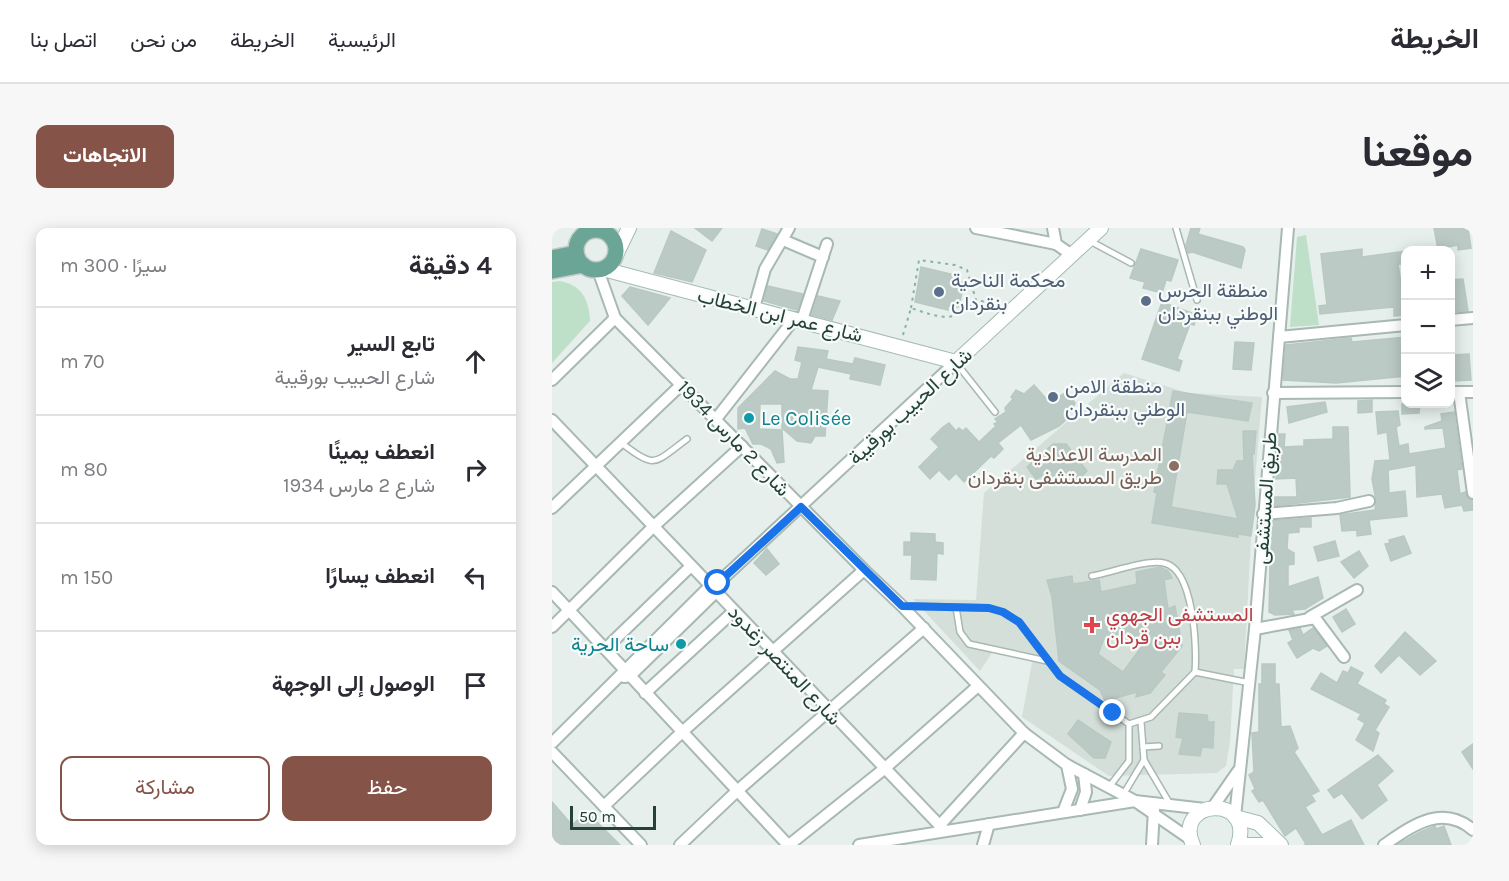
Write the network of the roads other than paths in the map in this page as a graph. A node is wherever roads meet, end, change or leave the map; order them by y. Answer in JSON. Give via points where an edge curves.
{"nodes":[{"id":1,"x":629,"y":228,"type":"edge"},
{"id":2,"x":789,"y":228,"type":"edge"},
{"id":3,"x":976,"y":228,"type":"edge"},
{"id":4,"x":1053,"y":228,"type":"edge"},
{"id":5,"x":1101,"y":228,"type":"edge"},
{"id":6,"x":1176,"y":228,"type":"edge"},
{"id":7,"x":1288,"y":228,"type":"edge"},
{"id":8,"x":587,"y":230,"type":"edge"},
{"id":9,"x":609,"y":231,"type":"edge"},
{"id":10,"x":783,"y":240,"type":"junction"},
{"id":11,"x":1088,"y":240,"type":"junction"},
{"id":12,"x":827,"y":244,"type":"dead end"},
{"id":13,"x":1056,"y":244,"type":"junction"},
{"id":14,"x":1072,"y":255,"type":"junction"},
{"id":15,"x":615,"y":257,"type":"junction"},
{"id":16,"x":823,"y":257,"type":"junction"},
{"id":17,"x":552,"y":258,"type":"edge"},
{"id":18,"x":580,"y":259,"type":"junction"},
{"id":19,"x":1131,"y":263,"type":"dead end"},
{"id":20,"x":601,"y":269,"type":"junction"},
{"id":21,"x":552,"y":271,"type":"edge"},
{"id":22,"x":1197,"y":300,"type":"dead end"},
{"id":23,"x":754,"y":308,"type":"junction"},
{"id":24,"x":615,"y":318,"type":"junction"},
{"id":25,"x":1473,"y":318,"type":"edge"},
{"id":26,"x":799,"y":319,"type":"junction"},
{"id":27,"x":1455,"y":320,"type":"edge"},
{"id":28,"x":1401,"y":325,"type":"edge"},
{"id":29,"x":1279,"y":337,"type":"junction"},
{"id":30,"x":956,"y":362,"type":"junction"},
{"id":31,"x":552,"y":380,"type":"edge"},
{"id":32,"x":682,"y":384,"type":"junction"},
{"id":33,"x":1401,"y":392,"type":"edge"},
{"id":34,"x":1455,"y":392,"type":"edge"},
{"id":35,"x":1473,"y":392,"type":"edge"},
{"id":36,"x":1273,"y":393,"type":"junction"},
{"id":37,"x":995,"y":412,"type":"dead end"},
{"id":38,"x":716,"y":419,"type":"junction"},
{"id":39,"x":552,"y":420,"type":"edge"},
{"id":40,"x":687,"y":439,"type":"dead end"},
{"id":41,"x":620,"y":442,"type":"junction"},
{"id":42,"x":742,"y":446,"type":"junction"},
{"id":43,"x":597,"y":465,"type":"junction"},
{"id":44,"x":1473,"y":493,"type":"edge"},
{"id":45,"x":1369,"y":501,"type":"dead end"},
{"id":46,"x":801,"y":507,"type":"junction"},
{"id":47,"x":552,"y":508,"type":"edge"},
{"id":48,"x":1263,"y":514,"type":"junction"},
{"id":49,"x":654,"y":526,"type":"junction"},
{"id":50,"x":690,"y":567,"type":"junction"},
{"id":51,"x":864,"y":570,"type":"junction"},
{"id":52,"x":1092,"y":576,"type":"dead end"},
{"id":53,"x":714,"y":587,"type":"junction"},
{"id":54,"x":1357,"y":591,"type":"dead end"},
{"id":55,"x":552,"y":592,"type":"edge"},
{"id":56,"x":902,"y":606,"type":"junction"},
{"id":57,"x":956,"y":607,"type":"junction"},
{"id":58,"x":569,"y":611,"type":"junction"},
{"id":59,"x":734,"y":611,"type":"junction"},
{"id":60,"x":1310,"y":617,"type":"junction"},
{"id":61,"x":552,"y":627,"type":"edge"},
{"id":62,"x":924,"y":628,"type":"junction"},
{"id":63,"x":1255,"y":629,"type":"junction"},
{"id":64,"x":605,"y":649,"type":"junction"},
{"id":65,"x":772,"y":652,"type":"junction"},
{"id":66,"x":1344,"y":657,"type":"dead end"},
{"id":67,"x":1047,"y":661,"type":"junction"},
{"id":68,"x":1195,"y":672,"type":"junction"},
{"id":69,"x":625,"y":674,"type":"junction"},
{"id":70,"x":1250,"y":683,"type":"junction"},
{"id":71,"x":978,"y":686,"type":"junction"},
{"id":72,"x":645,"y":693,"type":"junction"},
{"id":73,"x":829,"y":712,"type":"junction"},
{"id":74,"x":1141,"y":722,"type":"junction"},
{"id":75,"x":1129,"y":724,"type":"junction"},
{"id":76,"x":681,"y":733,"type":"junction"},
{"id":77,"x":1024,"y":733,"type":"junction"},
{"id":78,"x":552,"y":743,"type":"edge"},
{"id":79,"x":1159,"y":746,"type":"dead end"},
{"id":80,"x":1143,"y":747,"type":"junction"},
{"id":81,"x":552,"y":752,"type":"edge"},
{"id":82,"x":1144,"y":760,"type":"junction"},
{"id":83,"x":1067,"y":765,"type":"junction"},
{"id":84,"x":1240,"y":768,"type":"junction"},
{"id":85,"x":884,"y":769,"type":"junction"},
{"id":86,"x":1084,"y":774,"type":"junction"},
{"id":87,"x":1109,"y":788,"type":"junction"},
{"id":88,"x":737,"y":791,"type":"junction"},
{"id":89,"x":1123,"y":795,"type":"junction"},
{"id":90,"x":1135,"y":801,"type":"junction"},
{"id":91,"x":1171,"y":805,"type":"junction"},
{"id":92,"x":604,"y":806,"type":"junction"},
{"id":93,"x":1209,"y":808,"type":"junction"},
{"id":94,"x":1154,"y":809,"type":"junction"},
{"id":95,"x":1080,"y":810,"type":"junction"},
{"id":96,"x":1064,"y":812,"type":"junction"},
{"id":97,"x":1235,"y":817,"type":"junction"},
{"id":98,"x":989,"y":824,"type":"junction"},
{"id":99,"x":942,"y":828,"type":"junction"},
{"id":100,"x":1473,"y":830,"type":"edge"},
{"id":101,"x":1191,"y":842,"type":"edge"},
{"id":102,"x":635,"y":843,"type":"edge"},
{"id":103,"x":680,"y":845,"type":"edge"},
{"id":104,"x":788,"y":845,"type":"edge"},
{"id":105,"x":858,"y":845,"type":"edge"},
{"id":106,"x":983,"y":845,"type":"edge"},
{"id":107,"x":1152,"y":845,"type":"edge"},
{"id":108,"x":1238,"y":845,"type":"edge"},
{"id":109,"x":1272,"y":845,"type":"edge"},
{"id":110,"x":1281,"y":845,"type":"edge"},
{"id":111,"x":1384,"y":845,"type":"edge"}],
"edges":[{"from":1,"to":15,"type":"main road"},
{"from":2,"to":10,"type":"street"},
{"from":3,"to":13,"type":"street"},
{"from":4,"to":13,"type":"street"},
{"from":5,"to":11,"type":"main road","name":"شارع الحبيب بورقيبة"},
{"from":6,"to":22,"type":"lane"},
{"from":7,"to":29,"type":"street","name":"طريق المستشفى"},
{"from":8,"to":9,"type":"main road"},
{"from":8,"to":18,"type":"main road","via":[[578,240]]},
{"from":9,"to":15,"type":"main road","via":[[616,245]]},
{"from":10,"to":16,"type":"street"},
{"from":10,"to":23,"type":"street","via":[[765,269]]},
{"from":11,"to":14,"type":"main road","name":"شارع الحبيب بورقيبة"},
{"from":11,"to":19,"type":"lane"},
{"from":12,"to":16,"type":"street"},
{"from":13,"to":14,"type":"street"},
{"from":14,"to":30,"type":"main road","name":"شارع الحبيب بورقيبة"},
{"from":15,"to":20,"type":"main road"},
{"from":16,"to":26,"type":"street"},
{"from":17,"to":18,"type":"main road"},
{"from":18,"to":20,"type":"main road"},
{"from":18,"to":21,"type":"main road"},
{"from":20,"to":23,"type":"main road","name":"شارع عمر ابن الخطاب"},
{"from":20,"to":24,"type":"street","name":"شارع 2 مارس 1934"},
{"from":23,"to":26,"type":"main road","name":"شارع عمر ابن الخطاب"},
{"from":24,"to":31,"type":"street"},
{"from":24,"to":32,"type":"street","name":"شارع 2 مارس 1934"},
{"from":25,"to":27,"type":"street"},
{"from":26,"to":30,"type":"main road","name":"شارع عمر ابن الخطاب"},
{"from":26,"to":38,"type":"street"},
{"from":28,"to":29,"type":"street"},
{"from":29,"to":36,"type":"street","name":"طريق المستشفى"},
{"from":30,"to":37,"type":"lane"},
{"from":30,"to":46,"type":"street","name":"شارع الحبيب بورقيبة"},
{"from":32,"to":38,"type":"street","name":"شارع 2 مارس 1934"},
{"from":32,"to":41,"type":"street"},
{"from":33,"to":36,"type":"street"},
{"from":34,"to":35,"type":"street"},
{"from":34,"to":44,"type":"street"},
{"from":36,"to":48,"type":"street","name":"طريق المستشفى"},
{"from":38,"to":42,"type":"street","name":"شارع 2 مارس 1934"},
{"from":39,"to":43,"type":"street","name":"شارع المنتصر زغدود"},
{"from":40,"to":41,"type":"lane","via":[[650,462]]},
{"from":41,"to":43,"type":"street"},
{"from":42,"to":46,"type":"street","name":"شارع 2 مارس 1934"},
{"from":42,"to":49,"type":"street"},
{"from":43,"to":47,"type":"street"},
{"from":43,"to":49,"type":"street","name":"شارع المنتصر زغدود"},
{"from":45,"to":48,"type":"street","via":[[1337,508]]},
{"from":46,"to":51,"type":"street","name":"شارع 2 مارس 1934"},
{"from":46,"to":53,"type":"street","name":"شارع الحبيب بورقيبة"},
{"from":48,"to":63,"type":"street","name":"طريق المستشفى"},
{"from":49,"to":50,"type":"street","name":"شارع المنتصر زغدود"},
{"from":49,"to":58,"type":"street"},
{"from":50,"to":53,"type":"street","name":"شارع المنتصر زغدود"},
{"from":50,"to":64,"type":"street"},
{"from":51,"to":56,"type":"street","name":"شارع 2 مارس 1934"},
{"from":51,"to":65,"type":"street"},
{"from":52,"to":68,"type":"lane","via":[[1163,562],[1173,567],[1184,584],[1190,608]]},
{"from":53,"to":59,"type":"street","name":"شارع المنتصر زغدود"},
{"from":53,"to":69,"type":"street","name":"شارع الحبيب بورقيبة"},
{"from":54,"to":60,"type":"street"},
{"from":55,"to":58,"type":"street"},
{"from":56,"to":57,"type":"lane"},
{"from":56,"to":62,"type":"street","name":"شارع 2 مارس 1934"},
{"from":57,"to":67,"type":"lane","via":[[1003,612],[1019,622]]},
{"from":57,"to":67,"type":"lane","via":[[960,632],[969,644]]},
{"from":58,"to":61,"type":"street"},
{"from":58,"to":64,"type":"street"},
{"from":59,"to":65,"type":"street","name":"شارع المنتصر زغدود"},
{"from":59,"to":72,"type":"street"},
{"from":60,"to":63,"type":"street"},
{"from":60,"to":66,"type":"street","via":[[1318,620]]},
{"from":62,"to":71,"type":"street","name":"شارع 2 مارس 1934"},
{"from":62,"to":73,"type":"street"},
{"from":63,"to":70,"type":"street","name":"طريق المستشفى"},
{"from":64,"to":69,"type":"street"},
{"from":65,"to":73,"type":"street","name":"شارع المنتصر زغدود"},
{"from":65,"to":76,"type":"street"},
{"from":67,"to":75,"type":"lane","via":[[1060,676]]},
{"from":68,"to":70,"type":"lane"},
{"from":68,"to":74,"type":"lane","via":[[1151,717]]},
{"from":69,"to":72,"type":"street"},
{"from":69,"to":78,"type":"street","name":"شارع الحبيب بورقيبة"},
{"from":70,"to":84,"type":"street","name":"طريق المستشفى"},
{"from":71,"to":77,"type":"street","name":"شارع 2 مارس 1934"},
{"from":71,"to":85,"type":"street"},
{"from":72,"to":76,"type":"street"},
{"from":73,"to":85,"type":"street","name":"شارع المنتصر زغدود"},
{"from":73,"to":88,"type":"street"},
{"from":74,"to":75,"type":"lane"},
{"from":74,"to":80,"type":"lane"},
{"from":75,"to":87,"type":"lane","via":[[1129,761]]},
{"from":76,"to":88,"type":"street"},
{"from":76,"to":92,"type":"street"},
{"from":77,"to":83,"type":"street","name":"شارع 2 مارس 1934"},
{"from":77,"to":99,"type":"street"},
{"from":79,"to":80,"type":"lane"},
{"from":80,"to":82,"type":"lane"},
{"from":81,"to":92,"type":"street"},
{"from":82,"to":89,"type":"lane"},
{"from":82,"to":91,"type":"lane"},
{"from":83,"to":86,"type":"street","name":"شارع 2 مارس 1934"},
{"from":83,"to":96,"type":"street","via":[[1072,789]]},
{"from":84,"to":93,"type":"street"},
{"from":84,"to":97,"type":"street","name":"طريق المستشفى"},
{"from":85,"to":99,"type":"street","name":"شارع المنتصر زغدود"},
{"from":85,"to":104,"type":"street"},
{"from":86,"to":87,"type":"street","name":"شارع 2 مارس 1934"},
{"from":86,"to":95,"type":"street","via":[[1086,792]]},
{"from":87,"to":89,"type":"street","name":"شارع 2 مارس 1934"},
{"from":88,"to":103,"type":"street"},
{"from":88,"to":104,"type":"street"},
{"from":89,"to":90,"type":"street","name":"شارع 2 مارس 1934"},
{"from":90,"to":94,"type":"street"},
{"from":90,"to":95,"type":"street"},
{"from":91,"to":93,"type":"street"},
{"from":91,"to":94,"type":"street"},
{"from":92,"to":102,"type":"street"},
{"from":93,"to":97,"type":"main road","via":[[1229,811]]},
{"from":93,"to":101,"type":"main road","via":[[1192,821]]},
{"from":94,"to":101,"type":"street"},
{"from":94,"to":107,"type":"street"},
{"from":95,"to":96,"type":"street"},
{"from":96,"to":98,"type":"street"},
{"from":97,"to":108,"type":"main road","via":[[1241,835]]},
{"from":97,"to":110,"type":"main road","via":[[1258,824]]},
{"from":98,"to":99,"type":"street"},
{"from":98,"to":106,"type":"street"},
{"from":99,"to":105,"type":"street"},
{"from":100,"to":111,"type":"street","via":[[1454,818],[1430,818]]},
{"from":108,"to":109,"type":"main road"}]}
